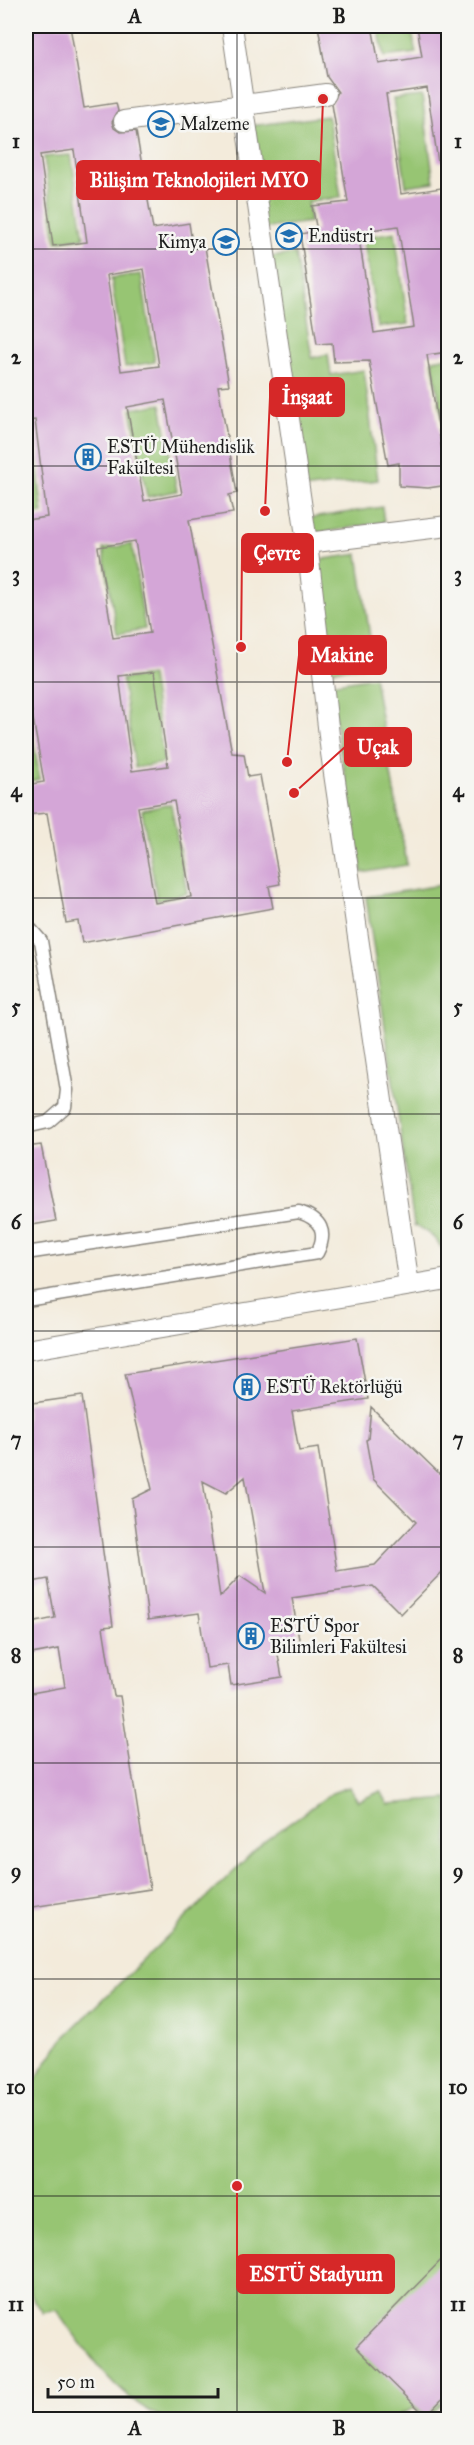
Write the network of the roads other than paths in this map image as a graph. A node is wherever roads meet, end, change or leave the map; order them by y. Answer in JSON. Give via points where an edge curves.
{"nodes":[{"id":1,"x":232,"y":26,"type":"edge"},
{"id":2,"x":326,"y":94,"type":"dead end"},
{"id":3,"x":243,"y":104,"type":"junction"},
{"id":4,"x":124,"y":121,"type":"dead end"},
{"id":5,"x":448,"y":526,"type":"edge"},
{"id":6,"x":307,"y":543,"type":"junction"},
{"id":7,"x":26,"y":924,"type":"edge"},
{"id":8,"x":26,"y":1127,"type":"edge"},
{"id":9,"x":26,"y":1253,"type":"edge"},
{"id":10,"x":448,"y":1279,"type":"edge"},
{"id":11,"x":409,"y":1285,"type":"junction"},
{"id":12,"x":26,"y":1300,"type":"edge"},
{"id":13,"x":26,"y":1350,"type":"edge"}],
"edges":[{"from":1,"to":3,"type":"street"},
{"from":2,"to":3,"type":"street"},
{"from":3,"to":4,"type":"street"},
{"from":3,"to":6,"type":"street"},
{"from":5,"to":6,"type":"street"},
{"from":6,"to":11,"type":"street","via":[[331,753]]},
{"from":7,"to":8,"type":"lane","via":[[41,941],[67,1089],[65,1107],[48,1122]]},
{"from":9,"to":12,"type":"lane","via":[[299,1212],[313,1216],[322,1230],[323,1242],[316,1253]]},
{"from":10,"to":11,"type":"street"},
{"from":11,"to":13,"type":"street"}]}
